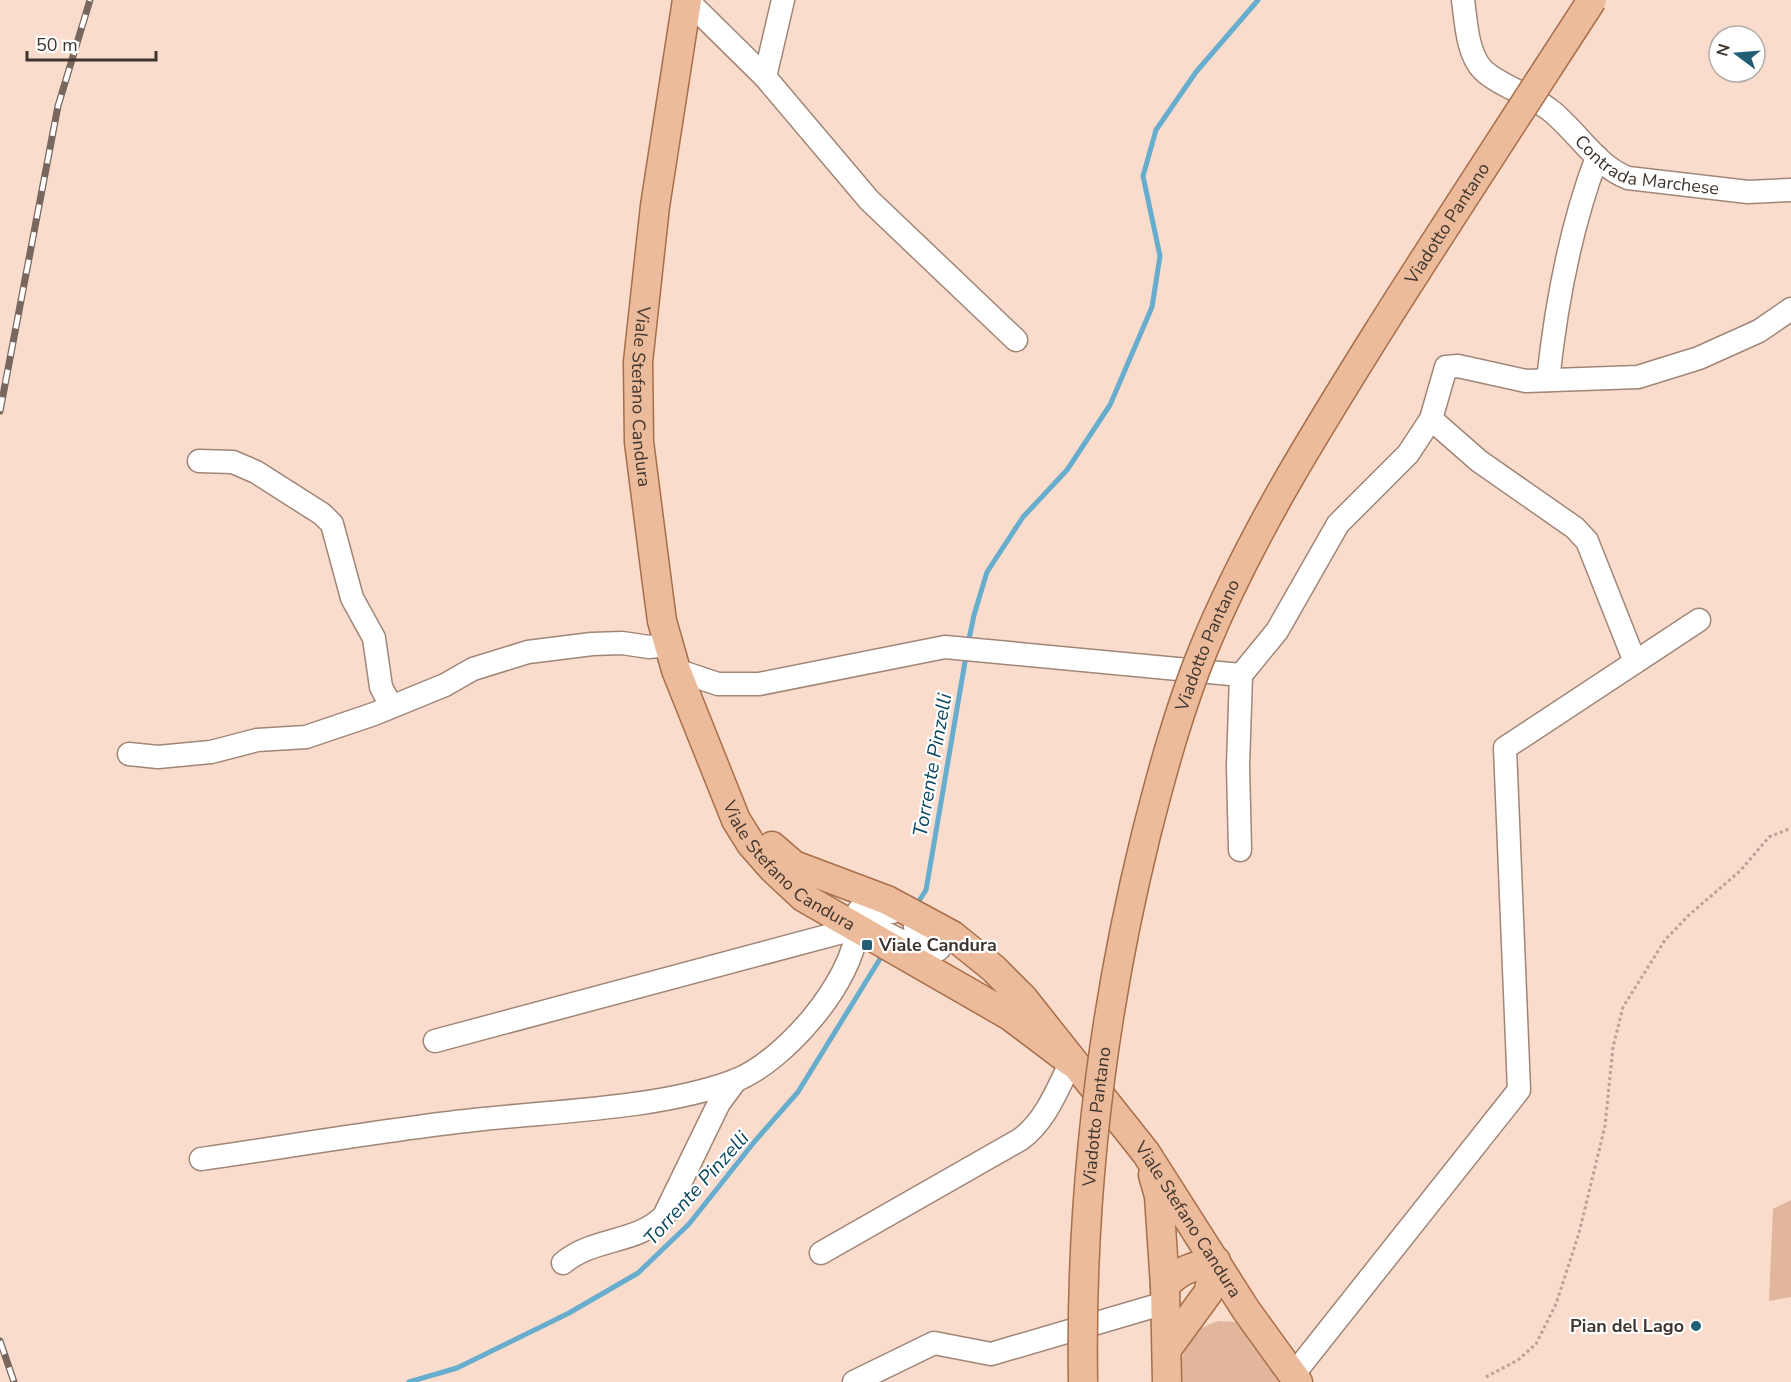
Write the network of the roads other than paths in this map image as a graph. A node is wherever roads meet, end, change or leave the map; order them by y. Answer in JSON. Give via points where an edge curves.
{"nodes":[{"id":1,"x":687,"y":0,"type":"edge"},
{"id":2,"x":783,"y":0,"type":"edge"},
{"id":3,"x":1463,"y":0,"type":"edge"},
{"id":4,"x":1592,"y":0,"type":"edge"},
{"id":5,"x":765,"y":77,"type":"junction"},
{"id":6,"x":1597,"y":157,"type":"junction"},
{"id":7,"x":1791,"y":190,"type":"edge"},
{"id":8,"x":1791,"y":309,"type":"edge"},
{"id":9,"x":1016,"y":340,"type":"dead end"},
{"id":10,"x":1548,"y":380,"type":"junction"},
{"id":11,"x":1431,"y":419,"type":"junction"},
{"id":12,"x":200,"y":461,"type":"dead end"},
{"id":13,"x":1699,"y":620,"type":"dead end"},
{"id":14,"x":672,"y":658,"type":"junction"},
{"id":15,"x":1635,"y":662,"type":"junction"},
{"id":16,"x":1240,"y":675,"type":"junction"},
{"id":17,"x":391,"y":706,"type":"junction"},
{"id":18,"x":129,"y":754,"type":"dead end"},
{"id":19,"x":723,"y":786,"type":"junction"},
{"id":20,"x":1240,"y":850,"type":"dead end"},
{"id":21,"x":898,"y":930,"type":"junction"},
{"id":22,"x":435,"y":1041,"type":"dead end"},
{"id":23,"x":1071,"y":1062,"type":"junction"},
{"id":24,"x":736,"y":1080,"type":"junction"},
{"id":25,"x":1146,"y":1153,"type":"junction"},
{"id":26,"x":201,"y":1160,"type":"dead end"},
{"id":27,"x":821,"y":1253,"type":"dead end"},
{"id":28,"x":1216,"y":1261,"type":"junction"},
{"id":29,"x":563,"y":1263,"type":"dead end"},
{"id":30,"x":1165,"y":1294,"type":"junction"},
{"id":31,"x":1246,"y":1310,"type":"junction"},
{"id":32,"x":1195,"y":1311,"type":"junction"},
{"id":33,"x":1167,"y":1349,"type":"junction"},
{"id":34,"x":1295,"y":1379,"type":"edge"},
{"id":35,"x":854,"y":1382,"type":"edge"},
{"id":36,"x":1083,"y":1382,"type":"edge"},
{"id":37,"x":1167,"y":1382,"type":"edge"}],
"edges":[{"from":1,"to":5,"type":"street"},
{"from":1,"to":14,"type":"main road","name":"Viale Stefano Candura","via":[[655,206],[638,362],[639,442],[657,584]]},
{"from":2,"to":5,"type":"street"},
{"from":3,"to":6,"type":"street","name":"Contrada Marchese","via":[[1474,54],[1483,69],[1524,92],[1574,130]]},
{"from":4,"to":36,"type":"main road","name":"Viadotto Pantano","bridge":true,"via":[[1336,399],[1266,520],[1204,648],[1166,756],[1116,969],[1095,1127],[1082,1302]]},
{"from":5,"to":9,"type":"street","via":[[869,200]]},
{"from":6,"to":7,"type":"street","name":"Contrada Marchese","via":[[1615,173],[1628,178],[1748,192]]},
{"from":6,"to":10,"type":"street","via":[[1554,321]]},
{"from":8,"to":10,"type":"street","via":[[1759,331],[1699,358],[1638,377]]},
{"from":10,"to":11,"type":"street","via":[[1526,381],[1458,366],[1446,368]]},
{"from":11,"to":15,"type":"street","via":[[1479,461],[1575,528],[1587,541]]},
{"from":11,"to":16,"type":"street","via":[[1408,454],[1338,524],[1277,630]]},
{"from":12,"to":17,"type":"street","via":[[233,462],[256,472],[332,524],[352,598],[374,638],[381,687]]},
{"from":13,"to":15,"type":"street"},
{"from":14,"to":16,"type":"street","via":[[718,684],[759,684],[945,647]]},
{"from":14,"to":17,"type":"street","via":[[649,647],[622,643],[528,652],[473,669],[445,685]]},
{"from":14,"to":19,"type":"main road","name":"Viale Stefano Candura"},
{"from":15,"to":34,"type":"street","via":[[1505,748],[1519,1090]]},
{"from":16,"to":20,"type":"street"},
{"from":17,"to":18,"type":"street","via":[[338,728],[306,736],[257,740],[212,752]]},
{"from":19,"to":21,"type":"main road","name":"Viale Stefano Candura","via":[[761,837],[794,865],[819,876]]},
{"from":19,"to":21,"type":"main road","name":"Viale Stefano Candura","via":[[736,820],[751,844],[803,897]]},
{"from":21,"to":22,"type":"street"},
{"from":21,"to":23,"type":"main road","name":"Viale Stefano Candura"},
{"from":21,"to":23,"type":"main road","name":"Viale Stefano Candura","via":[[952,935],[1023,998]]},
{"from":21,"to":24,"type":"street","via":[[855,946],[807,1027],[781,1051]]},
{"from":23,"to":25,"type":"main road","name":"Viale Stefano Candura"},
{"from":23,"to":27,"type":"street","via":[[1035,1128],[1021,1139]]},
{"from":24,"to":26,"type":"street","via":[[673,1099],[452,1122]]},
{"from":24,"to":29,"type":"street","via":[[719,1103],[658,1221],[636,1236],[593,1245]]},
{"from":25,"to":28,"type":"main road","name":"Viale Stefano Candura"},
{"from":25,"to":30,"type":"main road","via":[[1159,1196]]},
{"from":28,"to":30,"type":"main road","via":[[1176,1274]]},
{"from":28,"to":31,"type":"main road","name":"Viale Stefano Candura"},
{"from":28,"to":32,"type":"main road","via":[[1208,1293]]},
{"from":30,"to":33,"type":"main road"},
{"from":30,"to":35,"type":"street","via":[[991,1354],[934,1343]]},
{"from":31,"to":32,"type":"main road","via":[[1216,1306]]},
{"from":31,"to":34,"type":"main road","name":"Viale Stefano Candura"},
{"from":32,"to":33,"type":"main road"},
{"from":33,"to":37,"type":"main road"}]}
